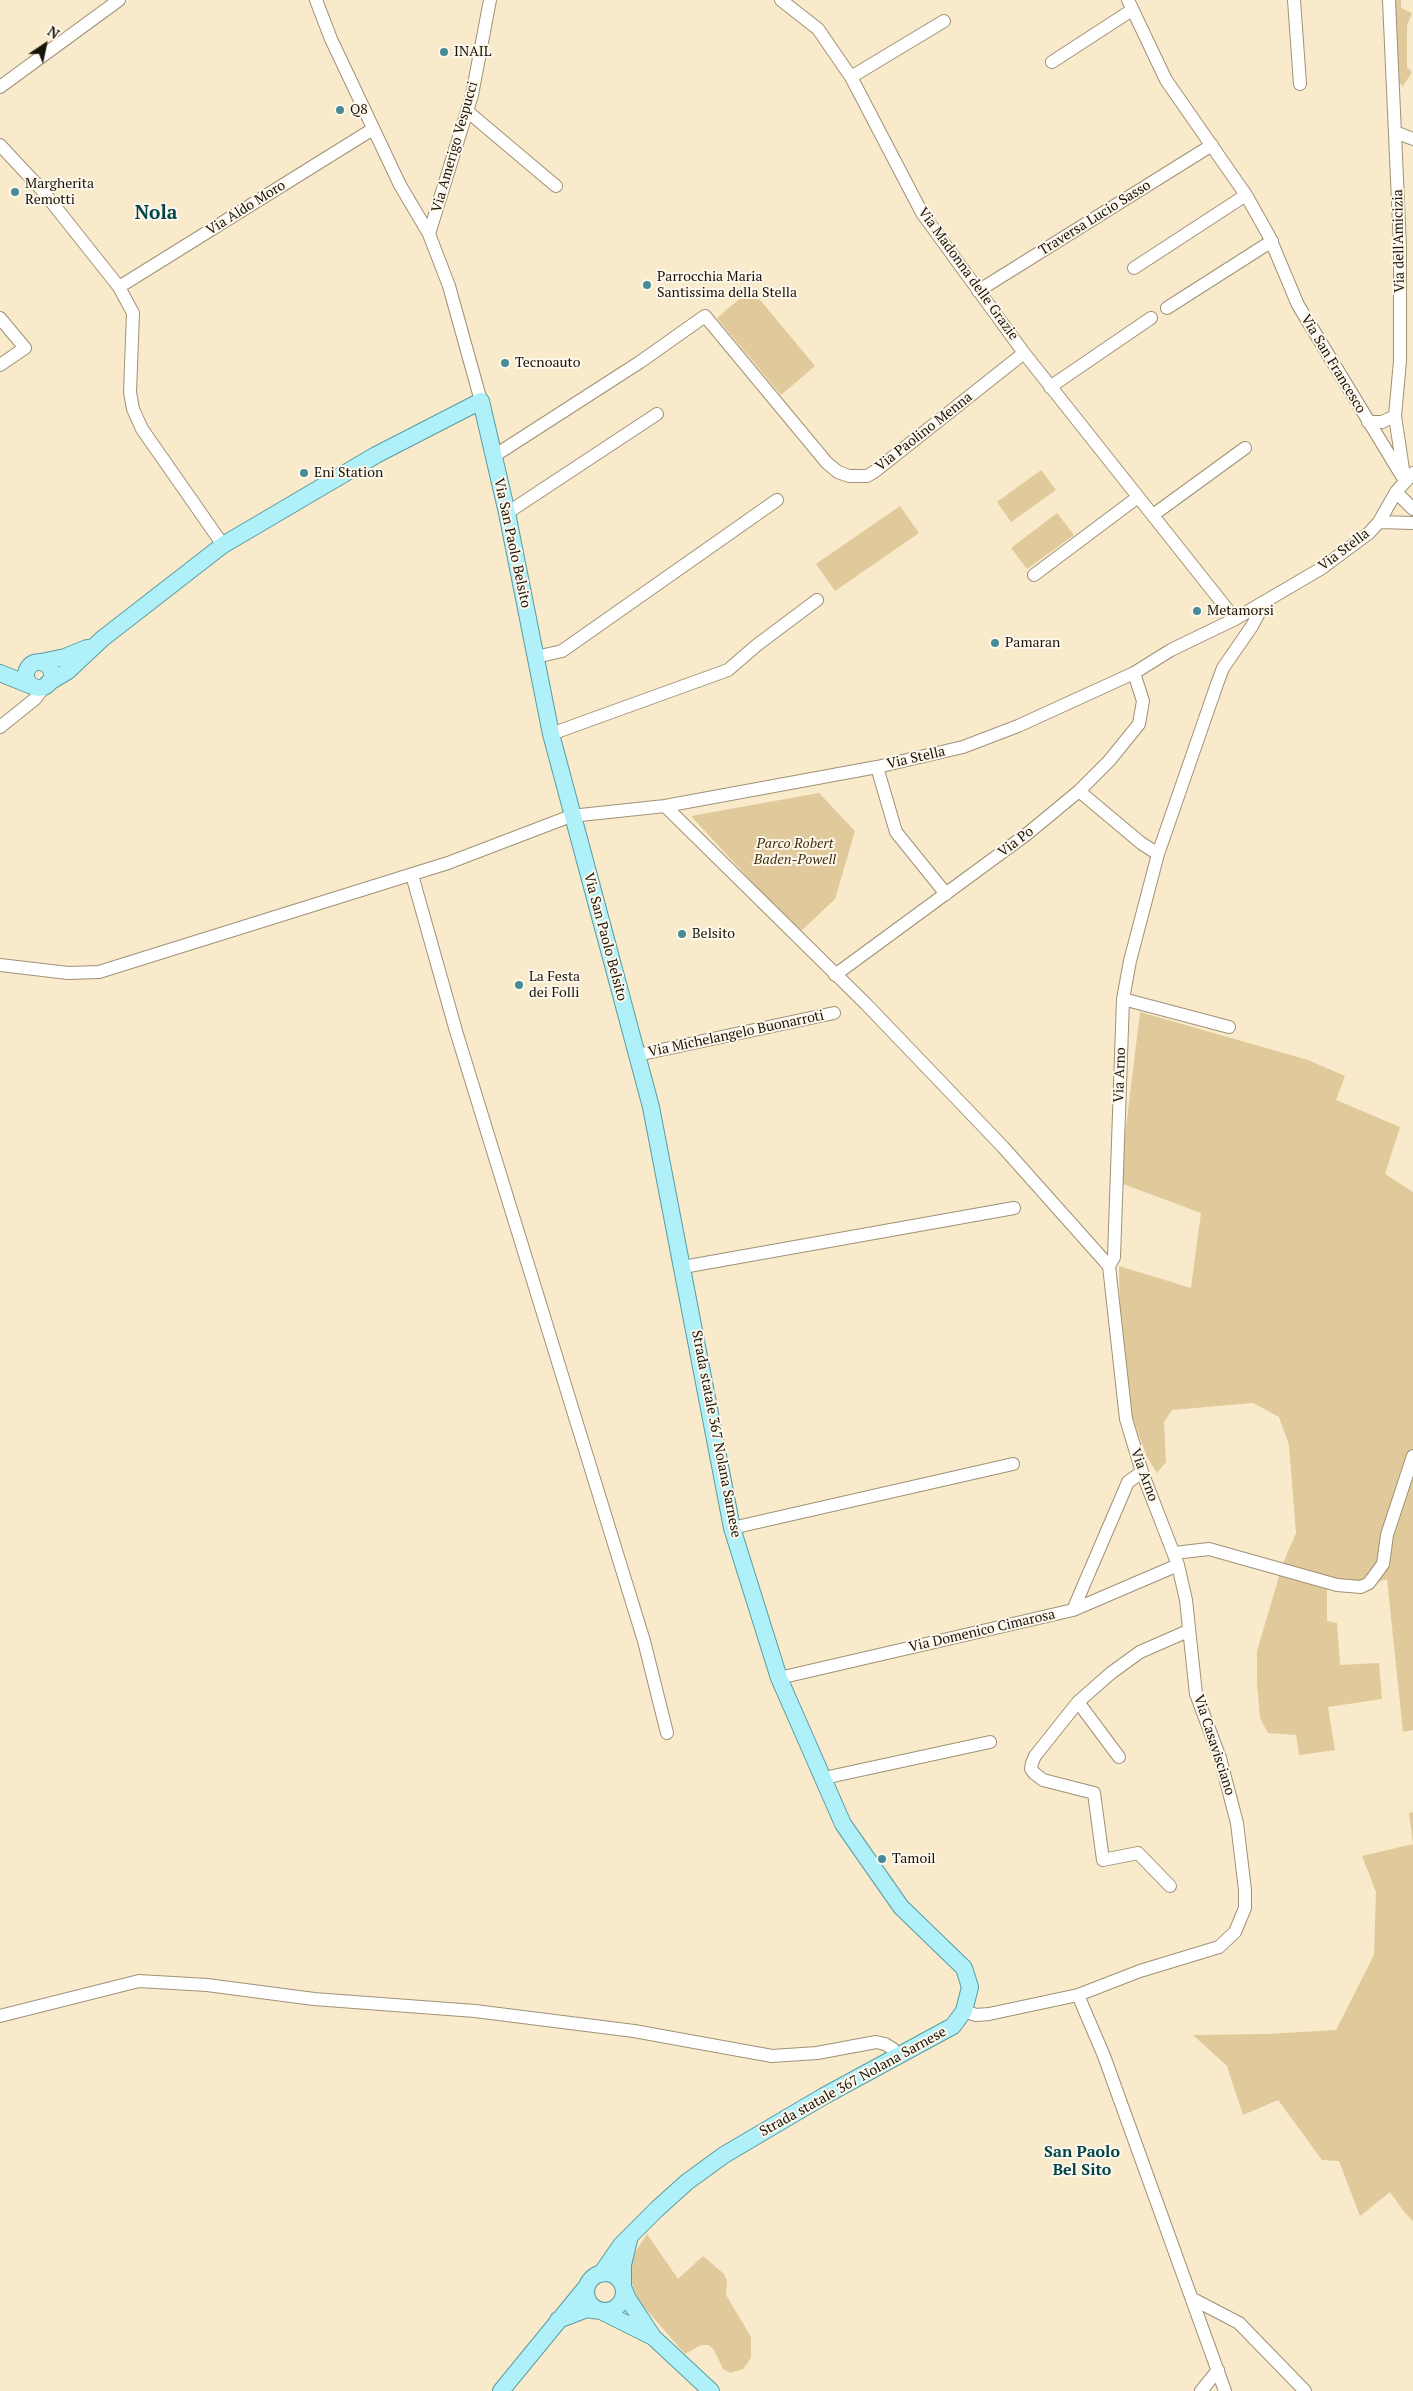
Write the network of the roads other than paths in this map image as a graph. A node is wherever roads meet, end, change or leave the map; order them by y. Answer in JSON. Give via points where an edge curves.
{"nodes":[{"id":1,"x":119,"y":0,"type":"edge"},
{"id":2,"x":316,"y":0,"type":"edge"},
{"id":3,"x":490,"y":0,"type":"edge"},
{"id":4,"x":781,"y":0,"type":"edge"},
{"id":5,"x":1294,"y":0,"type":"edge"},
{"id":6,"x":1388,"y":0,"type":"edge"},
{"id":7,"x":1130,"y":5,"type":"edge"},
{"id":8,"x":944,"y":21,"type":"dead end"},
{"id":9,"x":1052,"y":62,"type":"dead end"},
{"id":10,"x":851,"y":77,"type":"junction"},
{"id":11,"x":1300,"y":84,"type":"dead end"},
{"id":12,"x":0,"y":87,"type":"edge"},
{"id":13,"x":467,"y":112,"type":"junction"},
{"id":14,"x":373,"y":129,"type":"junction"},
{"id":15,"x":1395,"y":132,"type":"junction"},
{"id":16,"x":1413,"y":139,"type":"edge"},
{"id":17,"x":0,"y":145,"type":"edge"},
{"id":18,"x":1212,"y":145,"type":"junction"},
{"id":19,"x":556,"y":186,"type":"dead end"},
{"id":20,"x":1246,"y":195,"type":"junction"},
{"id":21,"x":429,"y":234,"type":"junction"},
{"id":22,"x":1272,"y":241,"type":"junction"},
{"id":23,"x":1134,"y":268,"type":"dead end"},
{"id":24,"x":119,"y":287,"type":"junction"},
{"id":25,"x":978,"y":290,"type":"junction"},
{"id":26,"x":1168,"y":308,"type":"dead end"},
{"id":27,"x":0,"y":318,"type":"edge"},
{"id":28,"x":1151,"y":318,"type":"dead end"},
{"id":29,"x":1024,"y":353,"type":"junction"},
{"id":30,"x":0,"y":365,"type":"edge"},
{"id":31,"x":1050,"y":387,"type":"junction"},
{"id":32,"x":481,"y":401,"type":"junction"},
{"id":33,"x":658,"y":414,"type":"dead end"},
{"id":34,"x":1395,"y":416,"type":"junction"},
{"id":35,"x":1368,"y":422,"type":"junction"},
{"id":36,"x":1245,"y":448,"type":"dead end"},
{"id":37,"x":494,"y":456,"type":"junction"},
{"id":38,"x":1409,"y":477,"type":"edge"},
{"id":39,"x":1396,"y":492,"type":"junction"},
{"id":40,"x":1138,"y":497,"type":"junction"},
{"id":41,"x":777,"y":500,"type":"dead end"},
{"id":42,"x":1413,"y":509,"type":"edge"},
{"id":43,"x":507,"y":512,"type":"junction"},
{"id":44,"x":1153,"y":516,"type":"junction"},
{"id":45,"x":1379,"y":522,"type":"junction"},
{"id":46,"x":1413,"y":523,"type":"edge"},
{"id":47,"x":223,"y":545,"type":"junction"},
{"id":48,"x":1034,"y":575,"type":"dead end"},
{"id":49,"x":817,"y":600,"type":"dead end"},
{"id":50,"x":1265,"y":602,"type":"junction"},
{"id":51,"x":1235,"y":619,"type":"junction"},
{"id":52,"x":102,"y":639,"type":"junction"},
{"id":53,"x":536,"y":657,"type":"junction"},
{"id":54,"x":37,"y":663,"type":"junction"},
{"id":55,"x":4,"y":672,"type":"edge"},
{"id":56,"x":1134,"y":673,"type":"junction"},
{"id":57,"x":42,"y":685,"type":"junction"},
{"id":58,"x":18,"y":712,"type":"junction"},
{"id":59,"x":0,"y":727,"type":"edge"},
{"id":60,"x":551,"y":734,"type":"junction"},
{"id":61,"x":877,"y":767,"type":"junction"},
{"id":62,"x":1079,"y":791,"type":"junction"},
{"id":63,"x":665,"y":806,"type":"junction"},
{"id":64,"x":571,"y":816,"type":"junction"},
{"id":65,"x":1158,"y":854,"type":"junction"},
{"id":66,"x":412,"y":875,"type":"junction"},
{"id":67,"x":946,"y":894,"type":"junction"},
{"id":68,"x":0,"y":965,"type":"edge"},
{"id":69,"x":835,"y":975,"type":"junction"},
{"id":70,"x":1123,"y":999,"type":"junction"},
{"id":71,"x":834,"y":1013,"type":"dead end"},
{"id":72,"x":1229,"y":1027,"type":"dead end"},
{"id":73,"x":637,"y":1055,"type":"junction"},
{"id":74,"x":651,"y":1107,"type":"joint"},
{"id":75,"x":1014,"y":1208,"type":"dead end"},
{"id":76,"x":1109,"y":1266,"type":"junction"},
{"id":77,"x":683,"y":1267,"type":"junction"},
{"id":78,"x":1413,"y":1456,"type":"edge"},
{"id":79,"x":1013,"y":1464,"type":"dead end"},
{"id":80,"x":1142,"y":1472,"type":"junction"},
{"id":81,"x":732,"y":1528,"type":"junction"},
{"id":82,"x":1176,"y":1559,"type":"junction"},
{"id":83,"x":1073,"y":1610,"type":"junction"},
{"id":84,"x":1188,"y":1631,"type":"junction"},
{"id":85,"x":779,"y":1678,"type":"junction"},
{"id":86,"x":1078,"y":1702,"type":"junction"},
{"id":87,"x":667,"y":1733,"type":"dead end"},
{"id":88,"x":990,"y":1742,"type":"dead end"},
{"id":89,"x":1119,"y":1757,"type":"dead end"},
{"id":90,"x":824,"y":1778,"type":"junction"},
{"id":91,"x":1170,"y":1886,"type":"dead end"},
{"id":92,"x":1078,"y":1995,"type":"junction"},
{"id":93,"x":964,"y":2011,"type":"junction"},
{"id":94,"x":0,"y":2016,"type":"edge"},
{"id":95,"x":898,"y":2056,"type":"junction"},
{"id":96,"x":630,"y":2237,"type":"junction"},
{"id":97,"x":601,"y":2274,"type":"junction"},
{"id":98,"x":587,"y":2286,"type":"junction"},
{"id":99,"x":623,"y":2287,"type":"junction"},
{"id":100,"x":1193,"y":2299,"type":"junction"},
{"id":101,"x":601,"y":2311,"type":"junction"},
{"id":102,"x":557,"y":2320,"type":"junction"},
{"id":103,"x":653,"y":2337,"type":"junction"},
{"id":104,"x":1218,"y":2370,"type":"junction"},
{"id":105,"x":501,"y":2391,"type":"edge"},
{"id":106,"x":711,"y":2391,"type":"edge"},
{"id":107,"x":1201,"y":2391,"type":"edge"},
{"id":108,"x":1225,"y":2391,"type":"edge"},
{"id":109,"x":1305,"y":2391,"type":"edge"}],
"edges":[{"from":1,"to":12,"type":"street"},
{"from":2,"to":14,"type":"street","name":"Via San Paolo Belsito"},
{"from":3,"to":13,"type":"street","name":"Via Amerigo Vespucci"},
{"from":4,"to":10,"type":"street","name":"Via Madonna delle Grazie","via":[[818,30]]},
{"from":5,"to":11,"type":"street"},
{"from":6,"to":15,"type":"street","name":"Via dell'Amicizia"},
{"from":7,"to":9,"type":"street"},
{"from":7,"to":18,"type":"street","name":"Via San Francesco","via":[[1166,80]]},
{"from":8,"to":10,"type":"street"},
{"from":10,"to":25,"type":"street","name":"Via Madonna delle Grazie","via":[[922,214]]},
{"from":13,"to":19,"type":"street"},
{"from":13,"to":21,"type":"street","name":"Via Amerigo Vespucci"},
{"from":14,"to":21,"type":"street","name":"Via San Paolo Belsito","via":[[400,185]]},
{"from":14,"to":24,"type":"street","name":"Via Aldo Moro"},
{"from":15,"to":16,"type":"street"},
{"from":15,"to":34,"type":"street","name":"Via dell'Amicizia","via":[[1400,246],[1400,361]]},
{"from":17,"to":24,"type":"street","via":[[42,190]]},
{"from":18,"to":20,"type":"street","name":"Via San Francesco"},
{"from":18,"to":25,"type":"street","name":"Traversa Lucio Sasso"},
{"from":20,"to":22,"type":"street","name":"Via San Francesco"},
{"from":20,"to":23,"type":"street"},
{"from":21,"to":32,"type":"street","name":"Via San Paolo Belsito","via":[[449,286]]},
{"from":22,"to":26,"type":"street"},
{"from":22,"to":35,"type":"street","name":"Via San Francesco","via":[[1298,305]]},
{"from":24,"to":47,"type":"street","via":[[133,313],[130,392],[133,408],[142,428]]},
{"from":25,"to":29,"type":"street","name":"Via Madonna delle Grazie"},
{"from":27,"to":30,"type":"street","via":[[25,348]]},
{"from":28,"to":31,"type":"street"},
{"from":29,"to":31,"type":"street","name":"Via Madonna delle Grazie"},
{"from":29,"to":37,"type":"street","name":"Via Paolino Menna","via":[[874,472],[866,476],[849,476],[827,463],[705,316]]},
{"from":31,"to":40,"type":"street","name":"Via Madonna delle Grazie"},
{"from":32,"to":37,"type":"main road","name":"Via San Paolo Belsito"},
{"from":32,"to":47,"type":"main road","via":[[376,455]]},
{"from":33,"to":43,"type":"street"},
{"from":34,"to":35,"type":"street","via":[[1382,422]]},
{"from":34,"to":38,"type":"street","name":"Via dell'Amicizia"},
{"from":35,"to":38,"type":"street","name":"Via San Francesco"},
{"from":36,"to":44,"type":"street"},
{"from":37,"to":43,"type":"main road","name":"Via San Paolo Belsito"},
{"from":38,"to":39,"type":"street","name":"Via Stella"},
{"from":39,"to":42,"type":"street"},
{"from":39,"to":45,"type":"street","name":"Via Stella"},
{"from":40,"to":44,"type":"street","name":"Via Madonna delle Grazie"},
{"from":40,"to":48,"type":"street"},
{"from":41,"to":53,"type":"street","via":[[562,650]]},
{"from":43,"to":53,"type":"main road","name":"Via San Paolo Belsito"},
{"from":44,"to":51,"type":"street","name":"Via Madonna delle Grazie"},
{"from":45,"to":46,"type":"street"},
{"from":45,"to":50,"type":"street","name":"Via Stella","via":[[1336,558]]},
{"from":47,"to":52,"type":"main road"},
{"from":49,"to":60,"type":"street","via":[[728,670]]},
{"from":50,"to":51,"type":"street","name":"Via Stella"},
{"from":50,"to":65,"type":"street","name":"Via Arno","via":[[1223,668]]},
{"from":51,"to":56,"type":"street","name":"Via Stella","via":[[1171,650]]},
{"from":52,"to":54,"type":"main road","via":[[83,650]]},
{"from":52,"to":57,"type":"main road","via":[[68,671]]},
{"from":53,"to":60,"type":"main road","name":"Via San Paolo Belsito"},
{"from":54,"to":55,"type":"main road"},
{"from":54,"to":57,"type":"main road","via":[[51,671]]},
{"from":55,"to":57,"type":"main road"},
{"from":55,"to":58,"type":"street","via":[[20,685],[23,693]]},
{"from":56,"to":61,"type":"street","name":"Via Stella","via":[[1018,726],[963,747]]},
{"from":56,"to":62,"type":"street","name":"Via Po","via":[[1143,701],[1139,724]]},
{"from":57,"to":58,"type":"street","via":[[35,698]]},
{"from":58,"to":59,"type":"street"},
{"from":60,"to":64,"type":"main road","name":"Via San Paolo Belsito"},
{"from":61,"to":63,"type":"street","name":"Via Stella"},
{"from":61,"to":67,"type":"street","via":[[896,832]]},
{"from":62,"to":65,"type":"street"},
{"from":62,"to":67,"type":"street","name":"Via Po"},
{"from":63,"to":64,"type":"street","name":"Via Stella"},
{"from":63,"to":69,"type":"street"},
{"from":64,"to":66,"type":"street","name":"Via Stella"},
{"from":64,"to":73,"type":"main road","name":"Via San Paolo Belsito"},
{"from":65,"to":70,"type":"street","name":"Via Arno"},
{"from":66,"to":68,"type":"street","name":"Via Stella","via":[[99,972],[68,973]]},
{"from":66,"to":87,"type":"street","via":[[456,1031],[644,1640]]},
{"from":67,"to":69,"type":"street","name":"Via Po"},
{"from":69,"to":76,"type":"street","via":[[996,1140]]},
{"from":70,"to":72,"type":"street"},
{"from":70,"to":76,"type":"street","name":"Via Arno","via":[[1114,1257]]},
{"from":71,"to":73,"type":"street","name":"Via Michelangelo Buonarroti"},
{"from":73,"to":74,"type":"main road","name":"Via San Paolo Belsito"},
{"from":74,"to":77,"type":"main road","name":"Strada statale 367 Nolana Sarnese"},
{"from":75,"to":77,"type":"street"},
{"from":76,"to":80,"type":"street","name":"Via Arno","via":[[1126,1419]]},
{"from":77,"to":81,"type":"main road","name":"Strada statale 367 Nolana Sarnese"},
{"from":78,"to":82,"type":"street","name":"Via Domenico Cimarosa","via":[[1387,1536],[1383,1564],[1369,1584],[1361,1587],[1338,1585],[1209,1549]]},
{"from":79,"to":81,"type":"street"},
{"from":80,"to":82,"type":"street","name":"Via Arno"},
{"from":80,"to":83,"type":"street","via":[[1128,1482]]},
{"from":81,"to":85,"type":"main road","name":"Strada statale 367 Nolana Sarnese"},
{"from":82,"to":83,"type":"street","name":"Via Domenico Cimarosa"},
{"from":82,"to":84,"type":"street","name":"Via Casavisciano","via":[[1186,1600]]},
{"from":83,"to":85,"type":"street","name":"Via Domenico Cimarosa"},
{"from":84,"to":86,"type":"street","via":[[1140,1652]]},
{"from":84,"to":92,"type":"street","name":"Via Casavisciano","via":[[1196,1694],[1220,1758],[1237,1823],[1245,1908],[1235,1932],[1219,1947],[1140,1971]]},
{"from":85,"to":90,"type":"main road","name":"Strada statale 367 Nolana Sarnese"},
{"from":86,"to":89,"type":"street"},
{"from":86,"to":91,"type":"street","via":[[1035,1756],[1031,1769],[1048,1782],[1094,1792],[1103,1860],[1138,1852]]},
{"from":88,"to":90,"type":"street"},
{"from":90,"to":93,"type":"main road","name":"Strada statale 367 Nolana Sarnese","via":[[843,1824],[902,1907],[964,1968],[970,1988]]},
{"from":92,"to":93,"type":"street","name":"Via Casavisciano","via":[[989,2014],[976,2015]]},
{"from":92,"to":100,"type":"street","via":[[1104,2056]]},
{"from":93,"to":95,"type":"main road","name":"Strada statale 367 Nolana Sarnese","via":[[953,2026]]},
{"from":94,"to":95,"type":"street","via":[[139,1981],[474,2011],[634,2031],[772,2056],[817,2053],[876,2042],[885,2044]]},
{"from":95,"to":96,"type":"main road","name":"Strada statale 367 Nolana Sarnese","via":[[724,2155],[686,2182]]},
{"from":96,"to":97,"type":"main road","name":"Strada statale 367 Nolana Sarnese"},
{"from":96,"to":99,"type":"main road","via":[[623,2264]]},
{"from":97,"to":98,"type":"main road","via":[[592,2278]]},
{"from":97,"to":99,"type":"main road","via":[[617,2278]]},
{"from":98,"to":101,"type":"main road","via":[[588,2302]]},
{"from":98,"to":102,"type":"main road"},
{"from":99,"to":101,"type":"main road","via":[[623,2298],[617,2307]]},
{"from":99,"to":103,"type":"main road"},
{"from":100,"to":104,"type":"street"},
{"from":100,"to":109,"type":"street","via":[[1239,2323]]},
{"from":101,"to":102,"type":"main road","via":[[587,2309]]},
{"from":101,"to":103,"type":"main road"},
{"from":102,"to":105,"type":"main road"},
{"from":103,"to":106,"type":"main road"},
{"from":104,"to":107,"type":"street"},
{"from":104,"to":108,"type":"street"}]}
